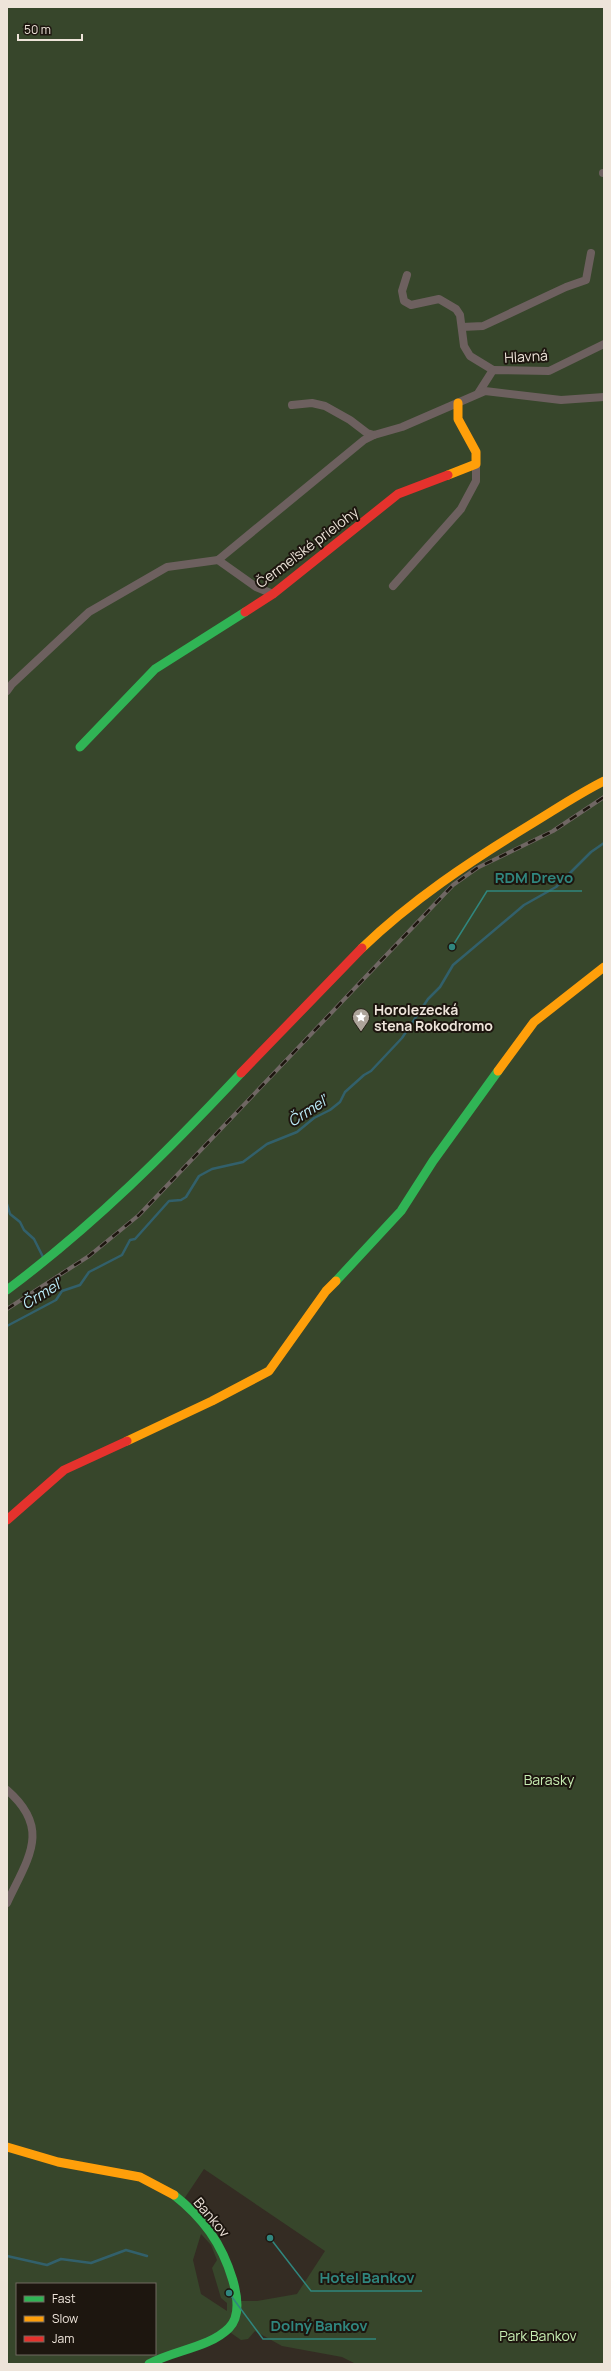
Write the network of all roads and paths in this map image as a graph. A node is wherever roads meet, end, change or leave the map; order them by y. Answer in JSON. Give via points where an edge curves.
{"nodes":[{"id":1,"x":591,"y":253,"type":"dead end"},
{"id":2,"x":407,"y":275,"type":"dead end"},
{"id":3,"x":462,"y":327,"type":"junction"},
{"id":4,"x":604,"y":344,"type":"edge"},
{"id":5,"x":493,"y":370,"type":"junction"},
{"id":6,"x":479,"y":392,"type":"junction"},
{"id":7,"x":604,"y":397,"type":"edge"},
{"id":8,"x":458,"y":403,"type":"junction"},
{"id":9,"x":292,"y":405,"type":"dead end"},
{"id":10,"x":374,"y":436,"type":"junction"},
{"id":11,"x":476,"y":464,"type":"junction"},
{"id":12,"x":218,"y":560,"type":"junction"},
{"id":13,"x":393,"y":586,"type":"dead end"},
{"id":14,"x":273,"y":594,"type":"junction"},
{"id":15,"x":7,"y":691,"type":"edge"},
{"id":16,"x":80,"y":747,"type":"dead end"},
{"id":17,"x":604,"y":780,"type":"edge"},
{"id":18,"x":604,"y":967,"type":"edge"},
{"id":19,"x":7,"y":1290,"type":"edge"},
{"id":20,"x":7,"y":1520,"type":"edge"},
{"id":21,"x":7,"y":1790,"type":"edge"},
{"id":22,"x":7,"y":1903,"type":"edge"},
{"id":23,"x":7,"y":2147,"type":"edge"},
{"id":24,"x":149,"y":2364,"type":"edge"}],
"edges":[{"from":1,"to":3,"type":"street","via":[[586,280],[483,326]]},
{"from":2,"to":3,"type":"street","via":[[402,291],[404,301],[411,305],[439,299],[456,309]]},
{"from":3,"to":5,"type":"street","via":[[464,346],[470,356]]},
{"from":4,"to":5,"type":"street","name":"Hlavná","via":[[549,371]]},
{"from":5,"to":6,"type":"street","name":"Hlavná"},
{"from":6,"to":7,"type":"street","via":[[490,390],[561,400]]},
{"from":6,"to":8,"type":"street"},
{"from":8,"to":10,"type":"street"},
{"from":8,"to":11,"type":"street","via":[[458,419],[476,452]]},
{"from":9,"to":10,"type":"street","via":[[312,403],[325,406]]},
{"from":10,"to":12,"type":"street","via":[[364,440]]},
{"from":11,"to":13,"type":"street","via":[[476,481],[461,509]]},
{"from":11,"to":14,"type":"street","name":"Čermeľské prielohy","via":[[398,494]]},
{"from":12,"to":14,"type":"street","via":[[256,587]]},
{"from":12,"to":15,"type":"street","via":[[167,567],[88,612]]},
{"from":14,"to":16,"type":"street","name":"Čermeľské prielohy","via":[[155,669]]},
{"from":17,"to":19,"type":"street","via":[[468,863],[400,913],[344,967],[140,1178],[64,1248]]},
{"from":18,"to":20,"type":"street","via":[[534,1022],[433,1161],[401,1211],[326,1291],[269,1371],[212,1401],[64,1470]]},
{"from":21,"to":22,"type":"street","via":[[28,1814],[34,1836],[32,1848]]},
{"from":23,"to":24,"type":"street","name":"Bankov","via":[[56,2162],[130,2175],[152,2183],[190,2210],[212,2234],[230,2268],[237,2301],[236,2316],[225,2331],[216,2337]]}]}
